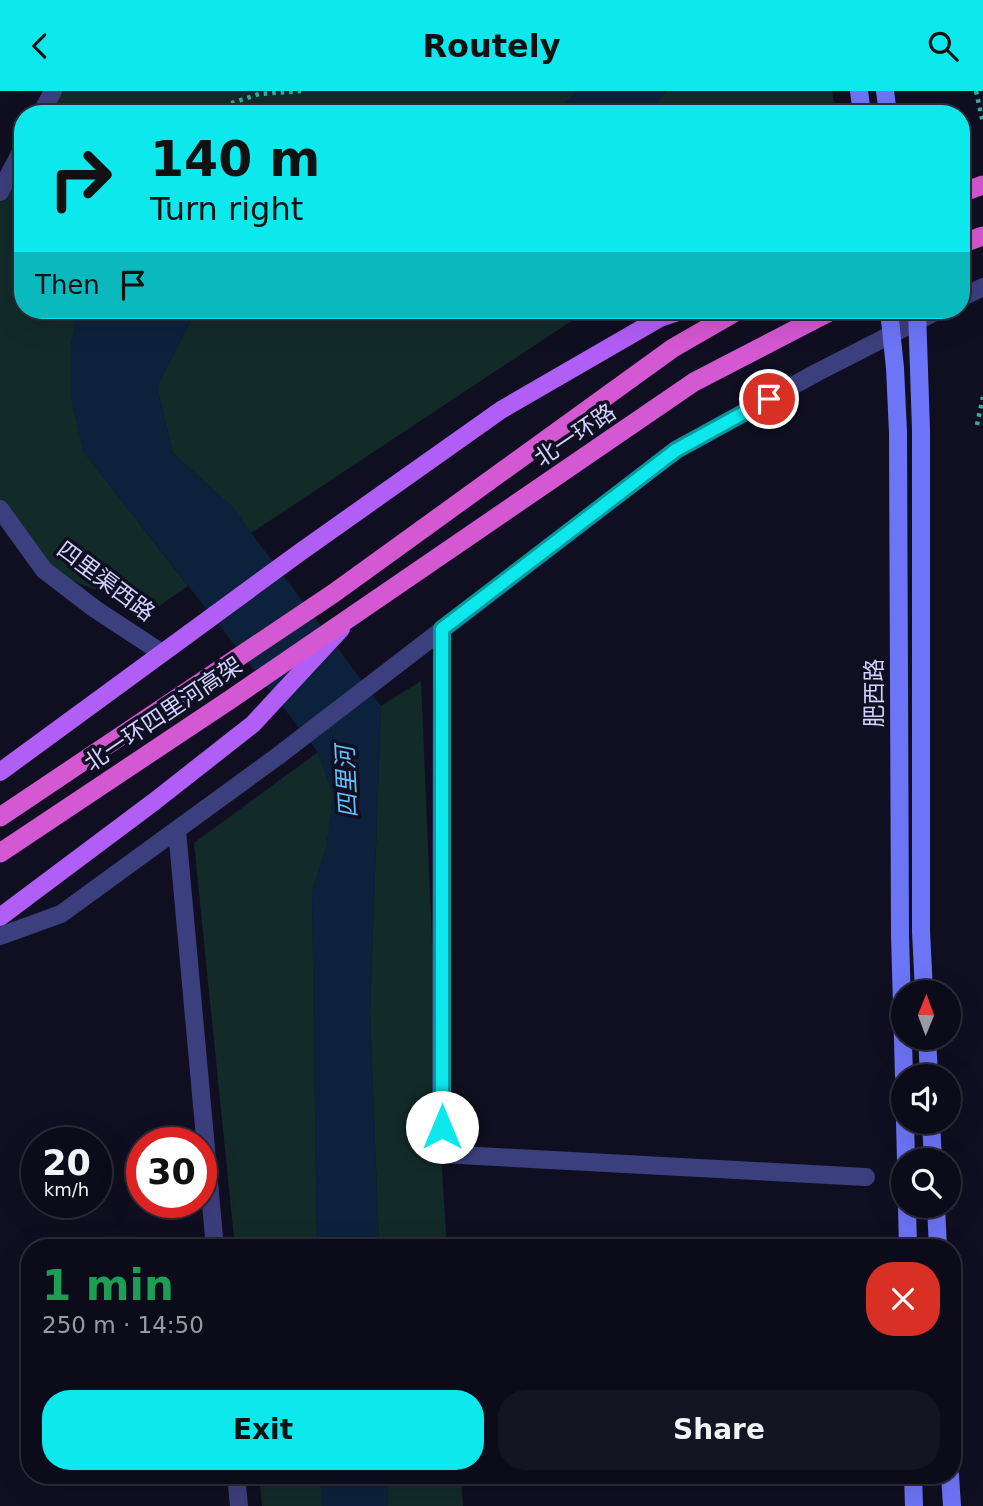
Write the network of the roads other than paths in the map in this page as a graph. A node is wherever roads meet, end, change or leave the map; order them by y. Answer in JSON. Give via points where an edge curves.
{"nodes":[{"id":1,"x":14,"y":165,"type":"edge"},
{"id":2,"x":0,"y":192,"type":"edge"},
{"id":3,"x":658,"y":319,"type":"edge"},
{"id":4,"x":723,"y":319,"type":"edge"},
{"id":5,"x":816,"y":319,"type":"edge"},
{"id":6,"x":891,"y":319,"type":"edge"},
{"id":7,"x":917,"y":319,"type":"edge"},
{"id":8,"x":921,"y":319,"type":"edge"},
{"id":9,"x":0,"y":509,"type":"edge"},
{"id":10,"x":334,"y":593,"type":"joint"},
{"id":11,"x":353,"y":616,"type":"junction"},
{"id":12,"x":442,"y":629,"type":"junction"},
{"id":13,"x":162,"y":653,"type":"junction"},
{"id":14,"x":0,"y":772,"type":"edge"},
{"id":15,"x":0,"y":817,"type":"edge"},
{"id":16,"x":177,"y":830,"type":"junction"},
{"id":17,"x":0,"y":853,"type":"edge"},
{"id":18,"x":0,"y":917,"type":"edge"},
{"id":19,"x":0,"y":936,"type":"edge"},
{"id":20,"x":923,"y":980,"type":"edge"},
{"id":21,"x":904,"y":1064,"type":"edge"},
{"id":22,"x":866,"y":1177,"type":"dead end"},
{"id":23,"x":907,"y":1218,"type":"edge"},
{"id":24,"x":937,"y":1218,"type":"edge"},
{"id":25,"x":214,"y":1239,"type":"edge"},
{"id":26,"x":908,"y":1239,"type":"edge"},
{"id":27,"x":938,"y":1239,"type":"edge"},
{"id":28,"x":237,"y":1484,"type":"edge"},
{"id":29,"x":913,"y":1484,"type":"edge"},
{"id":30,"x":951,"y":1484,"type":"edge"},
{"id":31,"x":239,"y":1506,"type":"edge"},
{"id":32,"x":914,"y":1506,"type":"edge"},
{"id":33,"x":952,"y":1506,"type":"edge"}],
"edges":[{"from":1,"to":2,"type":"street"},
{"from":3,"to":13,"type":"main road","via":[[501,410]]},
{"from":4,"to":10,"type":"highway","name":"北一环路","via":[[673,348]]},
{"from":5,"to":11,"type":"highway","name":"北一环路","via":[[694,382]]},
{"from":6,"to":21,"type":"main road","name":"肥西路","bridge":true,"via":[[898,432]]},
{"from":7,"to":20,"type":"main road","name":"肥西路","bridge":true},
{"from":8,"to":12,"type":"street","via":[[676,450]]},
{"from":9,"to":13,"type":"street","name":"四里渠西路","via":[[44,570]]},
{"from":10,"to":15,"type":"highway","name":"北一环四里河高架"},
{"from":11,"to":17,"type":"highway","name":"北一环四里河高架"},
{"from":11,"to":18,"type":"main road","via":[[253,724]]},
{"from":12,"to":16,"type":"street"},
{"from":12,"to":22,"type":"street","via":[[442,1154]]},
{"from":13,"to":14,"type":"main road"},
{"from":16,"to":19,"type":"street","via":[[61,914]]},
{"from":16,"to":25,"type":"street"},
{"from":23,"to":26,"type":"main road"},
{"from":24,"to":27,"type":"main road"},
{"from":28,"to":31,"type":"street"},
{"from":29,"to":32,"type":"main road"},
{"from":30,"to":33,"type":"main road"}]}
